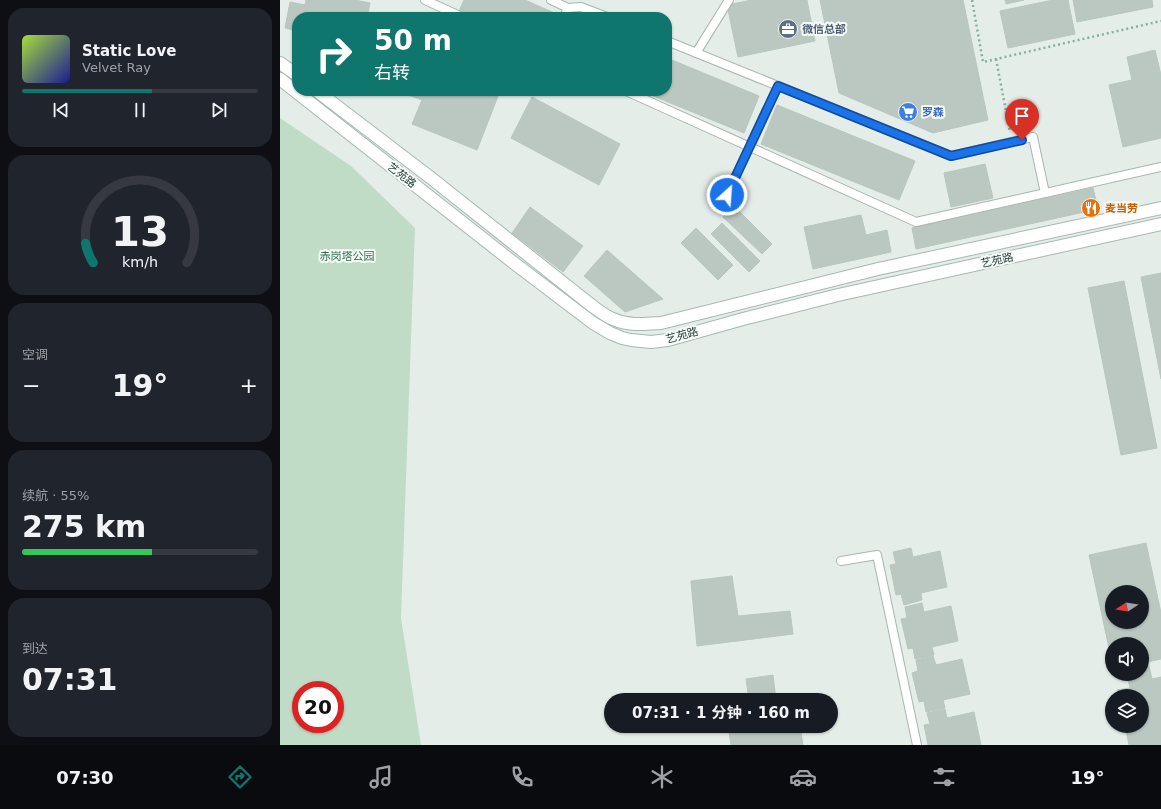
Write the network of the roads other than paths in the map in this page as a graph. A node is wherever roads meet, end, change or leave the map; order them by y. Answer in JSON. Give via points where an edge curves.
{"nodes":[{"id":1,"x":425,"y":0,"type":"edge"},
{"id":2,"x":551,"y":0,"type":"edge"},
{"id":3,"x":728,"y":0,"type":"edge"},
{"id":4,"x":568,"y":8,"type":"junction"},
{"id":5,"x":451,"y":12,"type":"edge"},
{"id":6,"x":566,"y":12,"type":"edge"},
{"id":7,"x":594,"y":12,"type":"edge"},
{"id":8,"x":672,"y":43,"type":"edge"},
{"id":9,"x":696,"y":53,"type":"junction"},
{"id":10,"x":280,"y":63,"type":"edge"},
{"id":11,"x":292,"y":72,"type":"edge"},
{"id":12,"x":280,"y":79,"type":"edge"},
{"id":13,"x":778,"y":86,"type":"junction"},
{"id":14,"x":292,"y":88,"type":"edge"},
{"id":15,"x":302,"y":96,"type":"edge"},
{"id":16,"x":324,"y":96,"type":"edge"},
{"id":17,"x":637,"y":96,"type":"edge"},
{"id":18,"x":750,"y":147,"type":"junction"},
{"id":19,"x":1161,"y":167,"type":"edge"},
{"id":20,"x":1045,"y":193,"type":"junction"},
{"id":21,"x":727,"y":195,"type":"dead end"},
{"id":22,"x":1161,"y":208,"type":"edge"},
{"id":23,"x":1161,"y":224,"type":"edge"},
{"id":24,"x":841,"y":561,"type":"dead end"},
{"id":25,"x":917,"y":745,"type":"edge"}],
"edges":[{"from":1,"to":5,"type":"lane"},
{"from":2,"to":4,"type":"lane"},
{"from":3,"to":9,"type":"lane"},
{"from":4,"to":6,"type":"lane"},
{"from":4,"to":7,"type":"lane","via":[[582,7]]},
{"from":8,"to":9,"type":"lane"},
{"from":9,"to":13,"type":"lane"},
{"from":10,"to":11,"type":"street"},
{"from":12,"to":14,"type":"street","name":"艺苑路"},
{"from":13,"to":18,"type":"lane"},
{"from":13,"to":20,"type":"lane","via":[[951,156],[1033,137]]},
{"from":15,"to":23,"type":"street","name":"艺苑路","via":[[593,323],[610,333],[631,340],[668,340],[838,295]]},
{"from":16,"to":22,"type":"street","name":"艺苑路","via":[[591,305],[613,319],[625,323],[661,323],[878,269]]},
{"from":17,"to":18,"type":"lane"},
{"from":18,"to":20,"type":"lane","via":[[916,222]]},
{"from":18,"to":21,"type":"lane"},
{"from":19,"to":20,"type":"lane"},
{"from":24,"to":25,"type":"lane","via":[[877,555]]}]}
